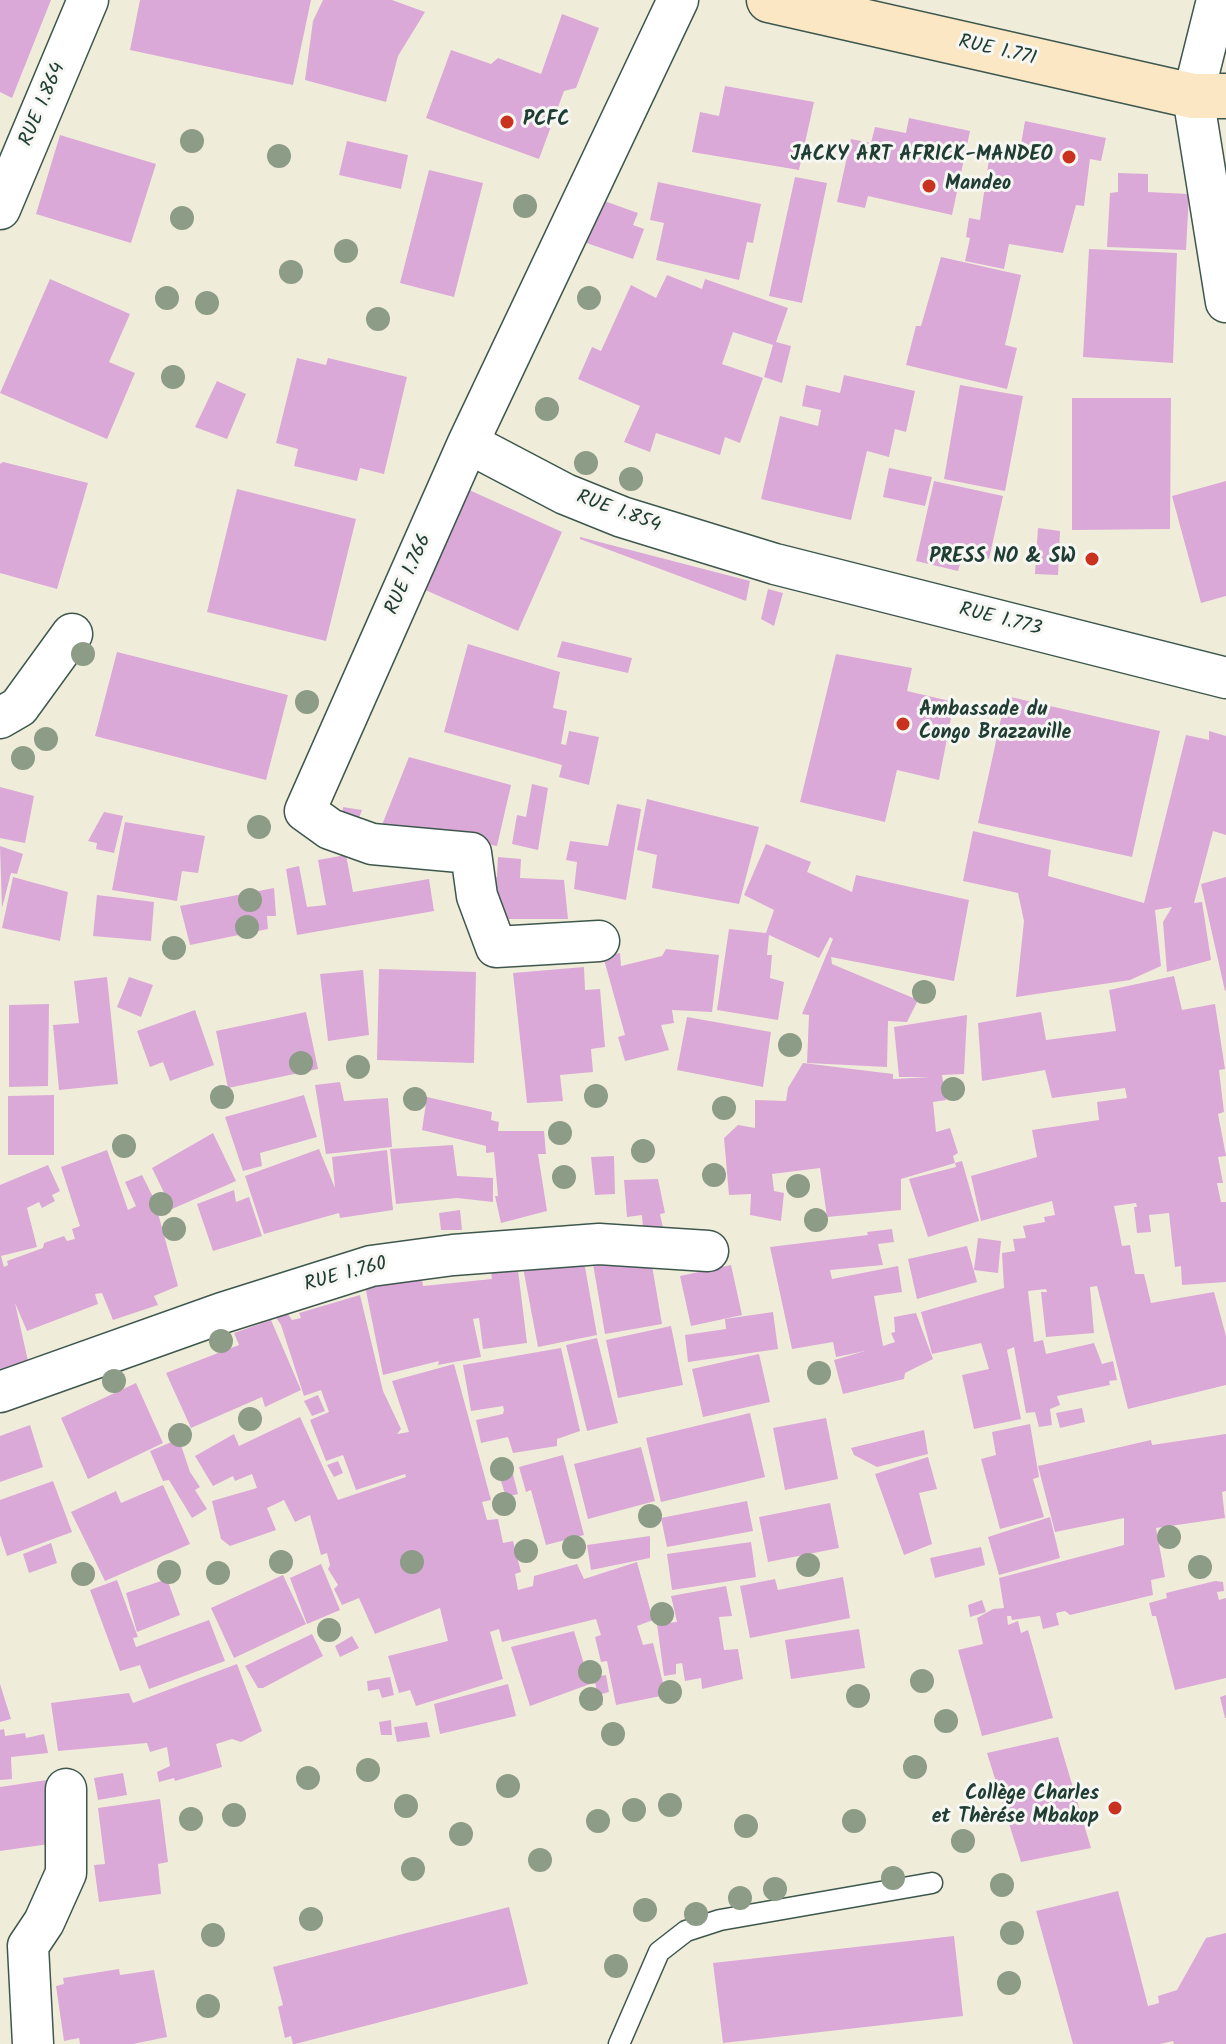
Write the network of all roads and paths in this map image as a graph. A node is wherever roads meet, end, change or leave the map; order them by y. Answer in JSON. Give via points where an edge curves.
{"nodes":[{"id":1,"x":88,"y":0,"type":"edge"},
{"id":2,"x":678,"y":0,"type":"edge"},
{"id":3,"x":769,"y":0,"type":"edge"},
{"id":4,"x":1217,"y":0,"type":"edge"},
{"id":5,"x":1210,"y":96,"type":"edge"},
{"id":6,"x":0,"y":209,"type":"edge"},
{"id":7,"x":1226,"y":302,"type":"edge"},
{"id":8,"x":468,"y":443,"type":"junction"},
{"id":9,"x":775,"y":564,"type":"joint"},
{"id":10,"x":72,"y":634,"type":"dead end"},
{"id":11,"x":1226,"y":678,"type":"edge"},
{"id":12,"x":0,"y":718,"type":"edge"},
{"id":13,"x":599,"y":941,"type":"dead end"},
{"id":14,"x":708,"y":1251,"type":"dead end"},
{"id":15,"x":0,"y":1392,"type":"edge"},
{"id":16,"x":66,"y":1789,"type":"dead end"},
{"id":17,"x":932,"y":1883,"type":"dead end"},
{"id":18,"x":33,"y":2044,"type":"edge"},
{"id":19,"x":619,"y":2044,"type":"edge"}],
"edges":[{"from":1,"to":6,"type":"street","name":"RUE 1.864"},
{"from":2,"to":8,"type":"street","name":"RUE 1.766"},
{"from":3,"to":5,"type":"street","name":"RUE 1.771"},
{"from":4,"to":5,"type":"street"},
{"from":5,"to":7,"type":"street"},
{"from":8,"to":9,"type":"street","name":"RUE 1.854","via":[[622,517]]},
{"from":8,"to":13,"type":"street","name":"RUE 1.766","via":[[305,811],[330,829],[372,844],[471,853],[477,896],[496,947]]},
{"from":9,"to":11,"type":"street","name":"RUE 1.773"},
{"from":10,"to":12,"type":"street","via":[[19,707]]},
{"from":14,"to":15,"type":"street","name":"RUE 1.760","via":[[586,1245],[371,1266]]},
{"from":16,"to":18,"type":"street","via":[[66,1873],[28,1946]]},
{"from":17,"to":19,"type":"lane","via":[[720,1920],[686,1931],[659,1952]]}]}
